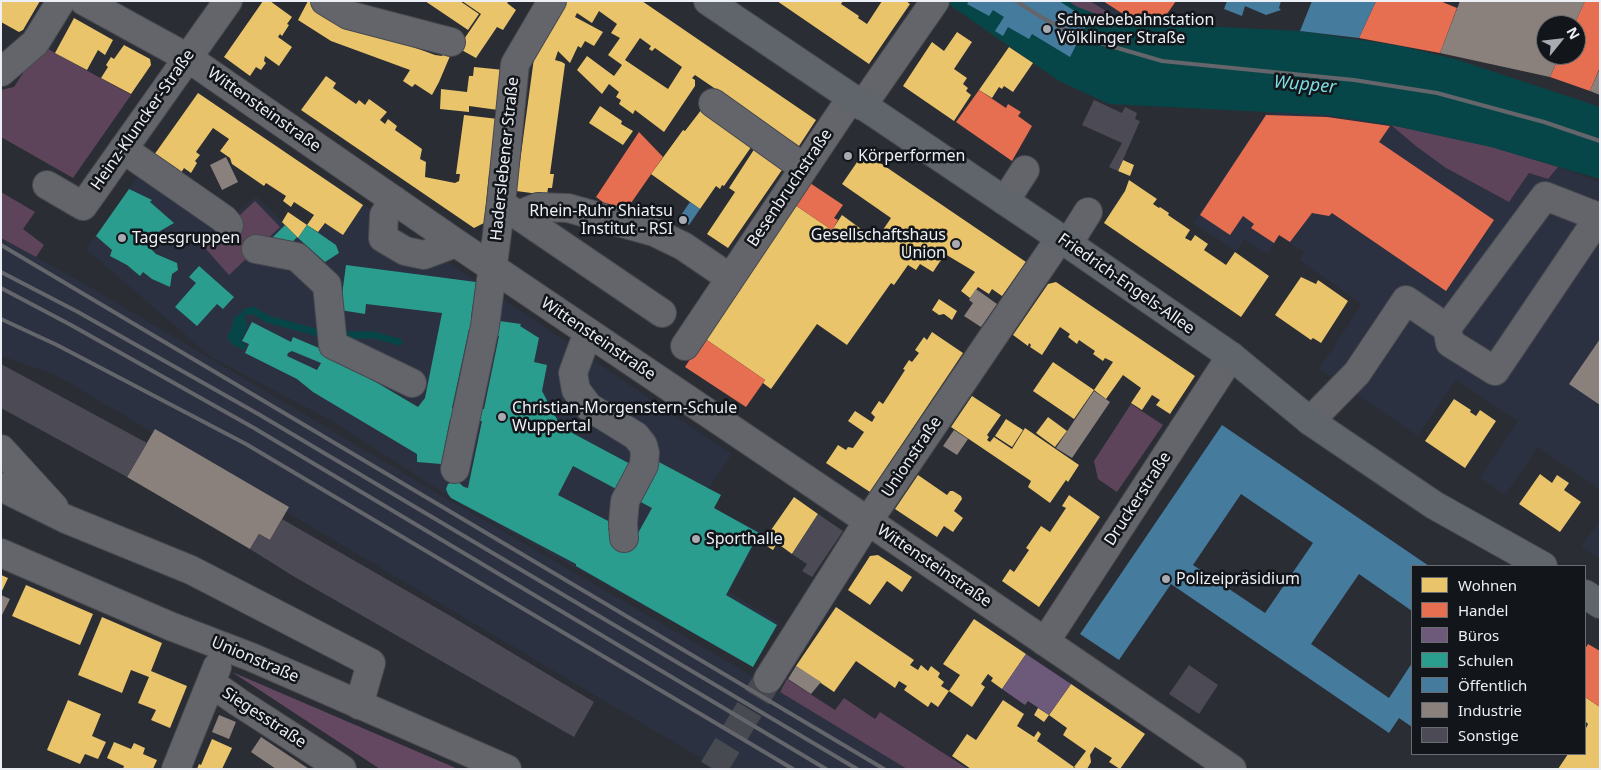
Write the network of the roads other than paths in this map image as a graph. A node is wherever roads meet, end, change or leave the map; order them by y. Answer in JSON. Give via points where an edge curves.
{"nodes":[{"id":1,"x":61,"y":1,"type":"edge"},
{"id":2,"x":84,"y":1,"type":"edge"},
{"id":3,"x":228,"y":1,"type":"edge"},
{"id":4,"x":325,"y":1,"type":"edge"},
{"id":5,"x":552,"y":1,"type":"edge"},
{"id":6,"x":708,"y":1,"type":"edge"},
{"id":7,"x":935,"y":1,"type":"edge"},
{"id":8,"x":450,"y":42,"type":"dead end"},
{"id":9,"x":188,"y":58,"type":"junction"},
{"id":10,"x":1,"y":72,"type":"edge"},
{"id":11,"x":857,"y":102,"type":"junction"},
{"id":12,"x":713,"y":103,"type":"dead end"},
{"id":13,"x":123,"y":149,"type":"junction"},
{"id":14,"x":804,"y":168,"type":"junction"},
{"id":15,"x":1025,"y":170,"type":"dead end"},
{"id":16,"x":47,"y":185,"type":"dead end"},
{"id":17,"x":394,"y":200,"type":"junction"},
{"id":18,"x":1005,"y":201,"type":"junction"},
{"id":19,"x":509,"y":209,"type":"junction"},
{"id":20,"x":1088,"y":212,"type":"dead end"},
{"id":21,"x":229,"y":225,"type":"dead end"},
{"id":22,"x":1064,"y":241,"type":"junction"},
{"id":23,"x":456,"y":243,"type":"junction"},
{"id":24,"x":256,"y":249,"type":"dead end"},
{"id":25,"x":493,"y":268,"type":"junction"},
{"id":26,"x":730,"y":278,"type":"junction"},
{"id":27,"x":662,"y":313,"type":"dead end"},
{"id":28,"x":1448,"y":328,"type":"junction"},
{"id":29,"x":588,"y":332,"type":"junction"},
{"id":30,"x":685,"y":346,"type":"dead end"},
{"id":31,"x":1231,"y":356,"type":"junction"},
{"id":32,"x":412,"y":383,"type":"dead end"},
{"id":33,"x":1310,"y":421,"type":"junction"},
{"id":34,"x":1,"y":449,"type":"edge"},
{"id":35,"x":455,"y":469,"type":"dead end"},
{"id":36,"x":1,"y":487,"type":"edge"},
{"id":37,"x":66,"y":519,"type":"junction"},
{"id":38,"x":868,"y":521,"type":"junction"},
{"id":39,"x":624,"y":538,"type":"dead end"},
{"id":40,"x":1,"y":553,"type":"edge"},
{"id":41,"x":1541,"y":565,"type":"edge"},
{"id":42,"x":1045,"y":642,"type":"junction"},
{"id":43,"x":224,"y":646,"type":"junction"},
{"id":44,"x":768,"y":679,"type":"tunnel mouth"},
{"id":45,"x":211,"y":682,"type":"junction"},
{"id":46,"x":359,"y":705,"type":"junction"},
{"id":47,"x":176,"y":769,"type":"edge"},
{"id":48,"x":342,"y":769,"type":"edge"},
{"id":49,"x":507,"y":769,"type":"edge"},
{"id":50,"x":1232,"y":769,"type":"edge"}],
"edges":[{"from":1,"to":10,"type":"street","via":[[35,43]]},
{"from":2,"to":9,"type":"street","name":"Wittensteinstraße"},
{"from":3,"to":9,"type":"street","name":"Heinz-Kluncker-Straße"},
{"from":4,"to":8,"type":"street","via":[[348,15]]},
{"from":5,"to":19,"type":"street","name":"Haderslebener Straße","via":[[515,64]]},
{"from":6,"to":11,"type":"main road","name":"Friedrich-Engels-Allee"},
{"from":7,"to":11,"type":"street","name":"Besenbruchstraße"},
{"from":9,"to":13,"type":"street","name":"Heinz-Kluncker-Straße"},
{"from":9,"to":17,"type":"street","name":"Wittensteinstraße"},
{"from":11,"to":14,"type":"street","name":"Besenbruchstraße"},
{"from":11,"to":18,"type":"main road","name":"Friedrich-Engels-Allee"},
{"from":12,"to":14,"type":"street"},
{"from":13,"to":16,"type":"street","name":"Heinz-Kluncker-Straße","via":[[83,206]]},
{"from":13,"to":21,"type":"street"},
{"from":14,"to":26,"type":"street","name":"Besenbruchstraße"},
{"from":15,"to":18,"type":"street"},
{"from":17,"to":23,"type":"street","name":"Wittensteinstraße"},
{"from":17,"to":23,"type":"street","via":[[384,214],[383,238],[406,251],[424,255]]},
{"from":18,"to":22,"type":"main road","name":"Friedrich-Engels-Allee"},
{"from":19,"to":25,"type":"street","name":"Haderslebener Straße"},
{"from":19,"to":26,"type":"street","via":[[568,208],[654,232],[683,246]]},
{"from":19,"to":27,"type":"street"},
{"from":20,"to":22,"type":"street","name":"Unionstraße"},
{"from":22,"to":31,"type":"main road","name":"Friedrich-Engels-Allee"},
{"from":22,"to":38,"type":"street","name":"Unionstraße"},
{"from":23,"to":25,"type":"street","name":"Wittensteinstraße"},
{"from":24,"to":32,"type":"street","via":[[297,258],[327,286],[333,346]]},
{"from":25,"to":29,"type":"street","name":"Wittensteinstraße"},
{"from":25,"to":35,"type":"street","name":"Haderslebener Straße","via":[[484,333]]},
{"from":26,"to":30,"type":"street","name":"Besenbruchstraße"},
{"from":28,"to":28,"type":"street","via":[[1545,196],[1599,217],[1495,371],[1450,343]]},
{"from":28,"to":33,"type":"street","via":[[1406,300],[1357,374]]},
{"from":29,"to":38,"type":"street","name":"Wittensteinstraße"},
{"from":29,"to":39,"type":"street","via":[[573,373],[576,390],[588,407],[636,436],[645,453],[644,465],[625,500]]},
{"from":31,"to":33,"type":"main road","name":"Friedrich-Engels-Allee"},
{"from":31,"to":42,"type":"street","name":"Druckerstraße"},
{"from":33,"to":41,"type":"main road","name":"Friedrich-Engels-Allee","via":[[1434,506]]},
{"from":34,"to":37,"type":"street"},
{"from":36,"to":37,"type":"street"},
{"from":37,"to":46,"type":"street","via":[[191,570],[370,663]]},
{"from":38,"to":42,"type":"street","name":"Wittensteinstraße"},
{"from":38,"to":44,"type":"street","name":"Unionstraße"},
{"from":40,"to":43,"type":"street","name":"Unionstraße"},
{"from":42,"to":50,"type":"street","name":"Wittensteinstraße"},
{"from":43,"to":45,"type":"street"},
{"from":43,"to":46,"type":"street","name":"Unionstraße"},
{"from":45,"to":47,"type":"street"},
{"from":45,"to":48,"type":"street","name":"Siegesstraße"},
{"from":46,"to":49,"type":"street","name":"Unionstraße"}]}
